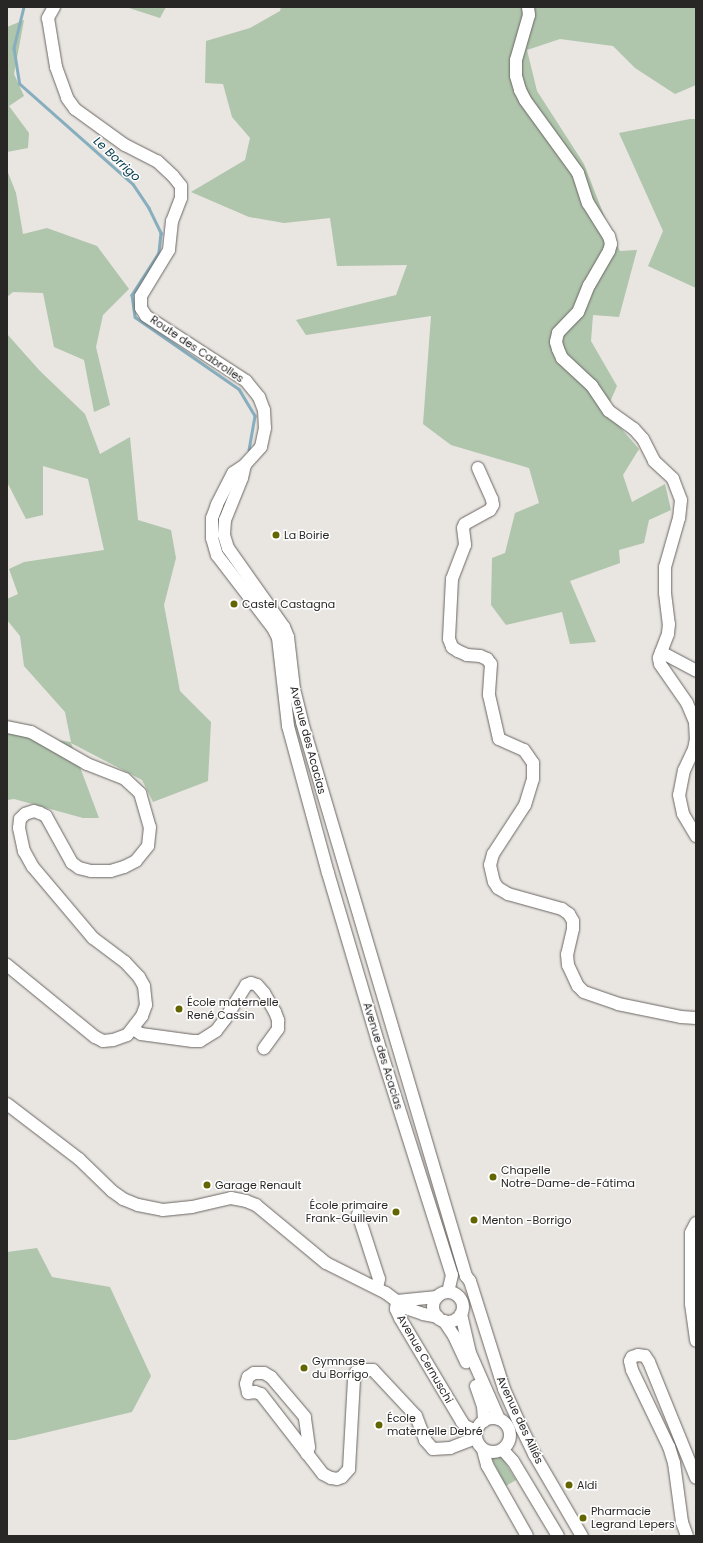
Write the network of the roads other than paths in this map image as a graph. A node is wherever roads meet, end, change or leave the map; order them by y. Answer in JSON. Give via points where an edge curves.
{"nodes":[{"id":1,"x":54,"y":7,"type":"edge"},
{"id":2,"x":528,"y":7,"type":"edge"},
{"id":3,"x":244,"y":465,"type":"junction"},
{"id":4,"x":478,"y":468,"type":"dead end"},
{"id":5,"x":661,"y":652,"type":"junction"},
{"id":6,"x":696,"y":671,"type":"edge"},
{"id":7,"x":7,"y":727,"type":"edge"},
{"id":8,"x":696,"y":836,"type":"edge"},
{"id":9,"x":7,"y":965,"type":"edge"},
{"id":10,"x":696,"y":1018,"type":"edge"},
{"id":11,"x":133,"y":1029,"type":"junction"},
{"id":12,"x":264,"y":1048,"type":"dead end"},
{"id":13,"x":7,"y":1104,"type":"edge"},
{"id":14,"x":358,"y":1214,"type":"dead end"},
{"id":15,"x":696,"y":1223,"type":"edge"},
{"id":16,"x":466,"y":1276,"type":"junction"},
{"id":17,"x":381,"y":1290,"type":"junction"},
{"id":18,"x":397,"y":1301,"type":"junction"},
{"id":19,"x":454,"y":1301,"type":"junction"},
{"id":20,"x":480,"y":1313,"type":"junction"},
{"id":21,"x":441,"y":1319,"type":"junction"},
{"id":22,"x":696,"y":1341,"type":"edge"},
{"id":23,"x":499,"y":1419,"type":"junction"},
{"id":24,"x":484,"y":1421,"type":"junction"},
{"id":25,"x":522,"y":1429,"type":"junction"},
{"id":26,"x":510,"y":1433,"type":"junction"},
{"id":27,"x":476,"y":1435,"type":"junction"},
{"id":28,"x":483,"y":1450,"type":"junction"},
{"id":29,"x":502,"y":1450,"type":"junction"},
{"id":30,"x":308,"y":1454,"type":"junction"},
{"id":31,"x":696,"y":1478,"type":"edge"},
{"id":32,"x":527,"y":1536,"type":"edge"},
{"id":33,"x":558,"y":1536,"type":"edge"},
{"id":34,"x":582,"y":1536,"type":"edge"},
{"id":35,"x":687,"y":1536,"type":"edge"}],
"edges":[{"from":1,"to":3,"type":"street","name":"Route des Cabrolles","via":[[48,18],[56,67],[67,98],[75,109],[125,145],[157,161],[181,186],[180,198],[172,221],[169,250],[141,296],[141,308],[146,316],[246,381],[259,397],[264,410],[265,428],[261,447]]},
{"from":2,"to":5,"type":"street","via":[[529,15],[516,60],[516,76],[520,90],[578,173],[588,204],[606,230],[611,244],[578,312],[558,333],[558,349],[562,358],[592,386],[609,410],[643,439],[654,461],[673,479],[681,500],[679,518],[665,568],[669,624]]},
{"from":3,"to":16,"type":"street","name":"Avenue des Acacias","via":[[242,478],[225,520],[224,535],[228,548],[284,627],[288,637],[294,689],[302,722]]},
{"from":3,"to":19,"type":"street","name":"Avenue des Acacias","via":[[233,473],[217,505],[212,518],[212,538],[217,555],[278,638],[288,726],[326,869],[452,1275]]},
{"from":4,"to":10,"type":"street","via":[[493,506],[465,524],[463,528],[464,545],[452,579],[449,639],[452,647],[458,651],[480,656],[491,664],[489,696],[499,739],[524,750],[533,764],[533,779],[525,805],[493,854],[490,865],[494,882],[508,894],[562,909],[569,914],[573,921],[573,929],[568,965],[578,986],[584,992],[618,1004]]},
{"from":5,"to":6,"type":"street"},
{"from":5,"to":8,"type":"street","via":[[660,664],[687,703],[695,722],[694,749],[684,770],[680,795],[683,814]]},
{"from":7,"to":11,"type":"street","via":[[31,732],[87,764],[125,779],[140,793],[148,816],[150,837],[143,853],[136,861],[111,872],[91,871],[72,863],[46,816],[40,813],[34,811],[25,814],[20,819],[19,828],[24,851],[32,867],[93,938],[125,962],[144,986],[146,1005]]},
{"from":9,"to":11,"type":"street","via":[[95,1037],[103,1041],[113,1040],[127,1035]]},
{"from":11,"to":12,"type":"street","via":[[142,1034],[200,1041],[216,1031],[246,985],[251,983],[264,993],[278,1020],[278,1029]]},
{"from":13,"to":17,"type":"street","via":[[124,1199],[163,1210],[240,1198],[256,1205],[326,1263]]},
{"from":14,"to":17,"type":"street","via":[[380,1279]]},
{"from":15,"to":22,"type":"street","via":[[690,1233],[691,1304]]},
{"from":16,"to":19,"type":"street"},
{"from":16,"to":20,"type":"street","name":"Avenue des Acacias"},
{"from":17,"to":18,"type":"street"},
{"from":18,"to":19,"type":"street"},
{"from":18,"to":21,"type":"street","via":[[406,1308]]},
{"from":18,"to":27,"type":"street","name":"Avenue Cernuschi","via":[[396,1309],[400,1318],[462,1422]]},
{"from":19,"to":20,"type":"street"},
{"from":19,"to":21,"type":"street","via":[[455,1320]]},
{"from":19,"to":21,"type":"street","via":[[434,1305]]},
{"from":19,"to":23,"type":"street","via":[[470,1353]]},
{"from":20,"to":25,"type":"street","name":"Avenue des Alliés","via":[[504,1389]]},
{"from":21,"to":24,"type":"street","via":[[454,1336],[484,1406]]},
{"from":23,"to":24,"type":"street"},
{"from":23,"to":26,"type":"street","via":[[508,1427]]},
{"from":24,"to":27,"type":"street"},
{"from":25,"to":26,"type":"street"},
{"from":25,"to":34,"type":"street","name":"Avenue des Alliés"},
{"from":26,"to":29,"type":"street","via":[[509,1442]]},
{"from":27,"to":28,"type":"street"},
{"from":27,"to":30,"type":"street","via":[[450,1448],[433,1449],[425,1440],[416,1416],[373,1370],[367,1368],[356,1372],[354,1380],[351,1460],[346,1474],[337,1479],[323,1474]]},
{"from":28,"to":29,"type":"street"},
{"from":28,"to":32,"type":"street","via":[[487,1465]]},
{"from":29,"to":33,"type":"street","via":[[513,1461]]},
{"from":30,"to":30,"type":"street","via":[[305,1417],[271,1377],[259,1373],[248,1377],[248,1392],[261,1394]]},
{"from":31,"to":35,"type":"street","via":[[649,1362],[645,1356],[632,1357],[632,1370],[669,1447],[674,1463],[682,1522]]}]}
